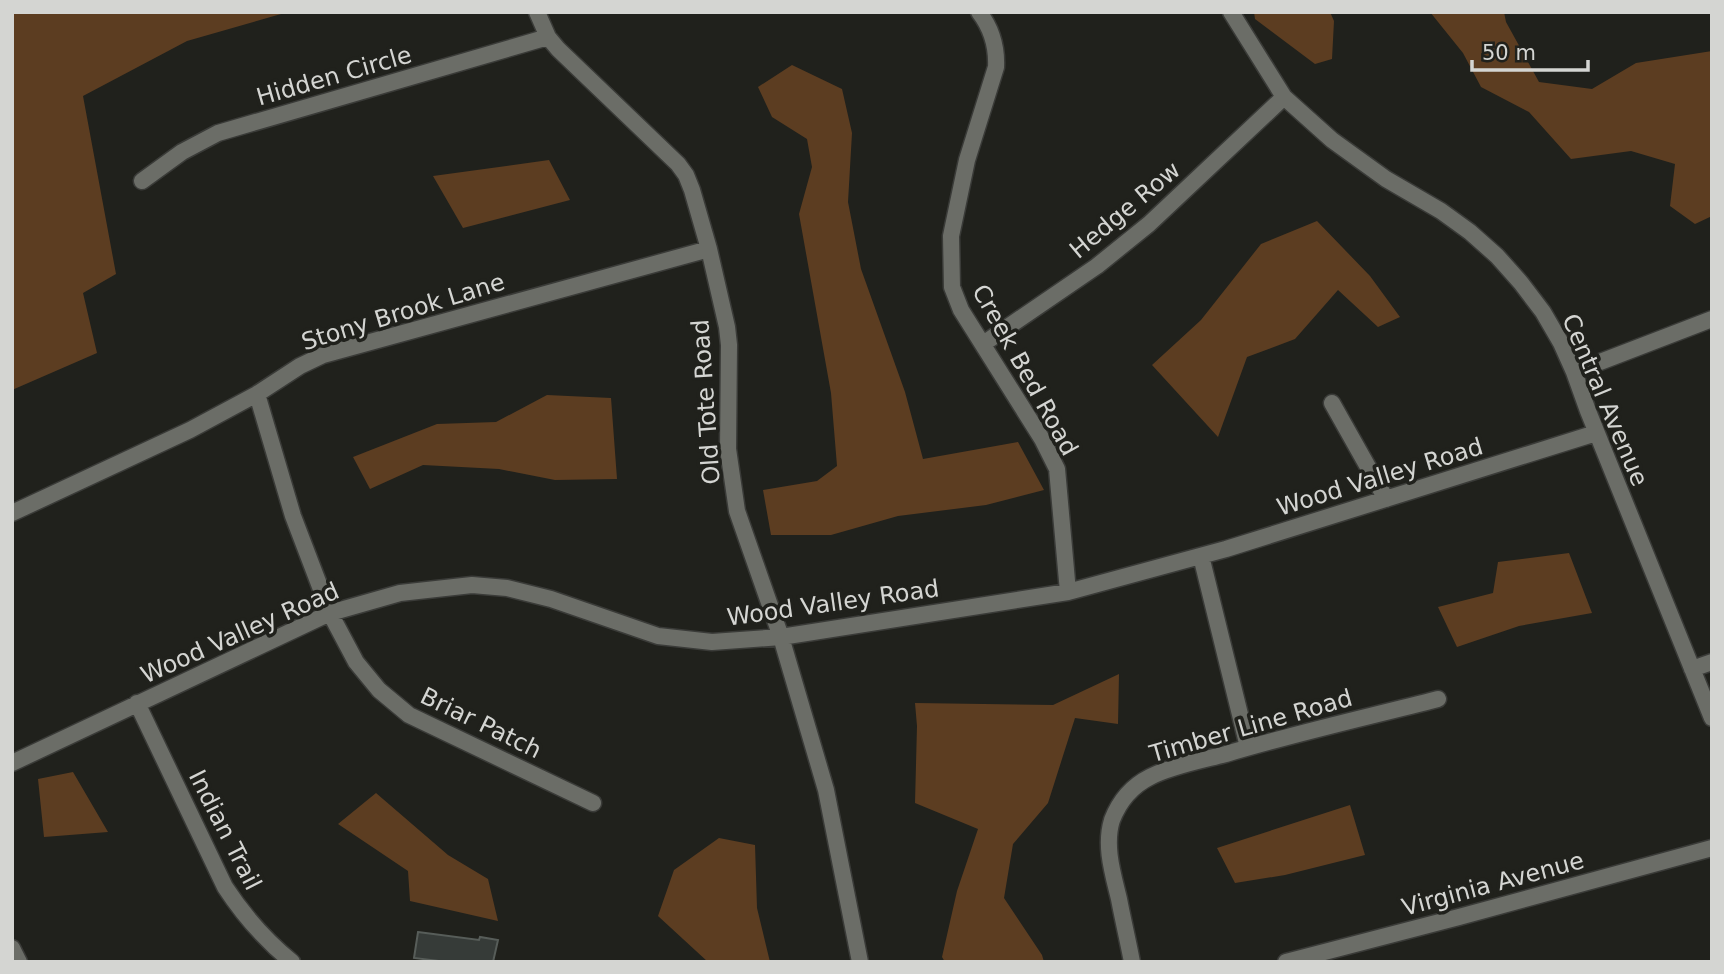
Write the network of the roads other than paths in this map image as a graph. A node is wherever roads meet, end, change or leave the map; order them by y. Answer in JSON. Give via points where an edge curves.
{"nodes":[{"id":1,"x":537,"y":12,"type":"edge"},
{"id":2,"x":979,"y":12,"type":"edge"},
{"id":3,"x":1231,"y":12,"type":"edge"},
{"id":4,"x":548,"y":37,"type":"junction"},
{"id":5,"x":1284,"y":97,"type":"junction"},
{"id":6,"x":142,"y":181,"type":"dead end"},
{"id":7,"x":709,"y":249,"type":"junction"},
{"id":8,"x":1712,"y":319,"type":"edge"},
{"id":9,"x":983,"y":344,"type":"junction"},
{"id":10,"x":1574,"y":372,"type":"junction"},
{"id":11,"x":257,"y":394,"type":"junction"},
{"id":12,"x":1332,"y":403,"type":"dead end"},
{"id":13,"x":1596,"y":433,"type":"junction"},
{"id":14,"x":1385,"y":499,"type":"junction"},
{"id":15,"x":12,"y":513,"type":"edge"},
{"id":16,"x":1201,"y":556,"type":"junction"},
{"id":17,"x":1068,"y":592,"type":"junction"},
{"id":18,"x":330,"y":613,"type":"junction"},
{"id":19,"x":781,"y":637,"type":"junction"},
{"id":20,"x":1712,"y":662,"type":"edge"},
{"id":21,"x":1692,"y":669,"type":"junction"},
{"id":22,"x":1438,"y":699,"type":"dead end"},
{"id":23,"x":137,"y":703,"type":"junction"},
{"id":24,"x":1712,"y":718,"type":"edge"},
{"id":25,"x":1248,"y":747,"type":"junction"},
{"id":26,"x":12,"y":763,"type":"edge"},
{"id":27,"x":593,"y":803,"type":"dead end"},
{"id":28,"x":1712,"y":848,"type":"edge"},
{"id":29,"x":12,"y":948,"type":"edge"},
{"id":30,"x":19,"y":962,"type":"edge"},
{"id":31,"x":292,"y":962,"type":"edge"},
{"id":32,"x":860,"y":962,"type":"edge"},
{"id":33,"x":1132,"y":962,"type":"edge"},
{"id":34,"x":1286,"y":962,"type":"edge"}],
"edges":[{"from":1,"to":4,"type":"street","name":"Old Tote Road"},
{"from":2,"to":9,"type":"street","name":"Creek Bed Road","via":[[994,38],[996,67],[967,160],[951,236],[952,287]]},
{"from":3,"to":5,"type":"street","name":"Central Avenue"},
{"from":4,"to":6,"type":"street","name":"Hidden Circle","via":[[218,133]]},
{"from":4,"to":7,"type":"street","name":"Old Tote Road","via":[[678,164],[692,190]]},
{"from":5,"to":9,"type":"street","name":"Hedge Row","via":[[1097,267]]},
{"from":5,"to":10,"type":"street","name":"Central Avenue","via":[[1332,140],[1441,211],[1497,256],[1543,312]]},
{"from":7,"to":11,"type":"street","name":"Stony Brook Lane","via":[[323,355]]},
{"from":7,"to":19,"type":"street","name":"Old Tote Road","via":[[729,345],[728,449],[737,511]]},
{"from":8,"to":10,"type":"street"},
{"from":9,"to":17,"type":"street","name":"Creek Bed Road","via":[[1057,469]]},
{"from":10,"to":13,"type":"street","name":"Central Avenue"},
{"from":11,"to":15,"type":"street","name":"Stony Brook Lane"},
{"from":11,"to":18,"type":"street","name":"Briar Patch","via":[[293,516]]},
{"from":12,"to":14,"type":"street"},
{"from":13,"to":14,"type":"street","name":"Wood Valley Road"},
{"from":13,"to":21,"type":"street","name":"Central Avenue"},
{"from":14,"to":16,"type":"street","name":"Wood Valley Road"},
{"from":16,"to":17,"type":"street","name":"Wood Valley Road"},
{"from":16,"to":25,"type":"street"},
{"from":17,"to":19,"type":"street","name":"Wood Valley Road"},
{"from":18,"to":19,"type":"street","name":"Wood Valley Road","via":[[400,593],[472,585],[507,588],[551,600],[658,636],[712,642]]},
{"from":18,"to":23,"type":"street","name":"Wood Valley Road"},
{"from":18,"to":27,"type":"street","name":"Briar Patch","via":[[356,662],[379,690],[409,715]]},
{"from":19,"to":32,"type":"street","name":"Old Tote Road","via":[[826,790]]},
{"from":20,"to":21,"type":"street"},
{"from":21,"to":24,"type":"street","name":"Central Avenue"},
{"from":22,"to":25,"type":"street","name":"Timber Line Road"},
{"from":23,"to":26,"type":"street","name":"Wood Valley Road"},
{"from":23,"to":31,"type":"street","name":"Indian Trail","via":[[225,887],[258,931]]},
{"from":25,"to":33,"type":"street","name":"Timber Line Road","via":[[1151,776],[1117,808],[1109,838],[1110,859]]},
{"from":28,"to":34,"type":"street","name":"Virginia Avenue"},
{"from":29,"to":30,"type":"street"}]}
